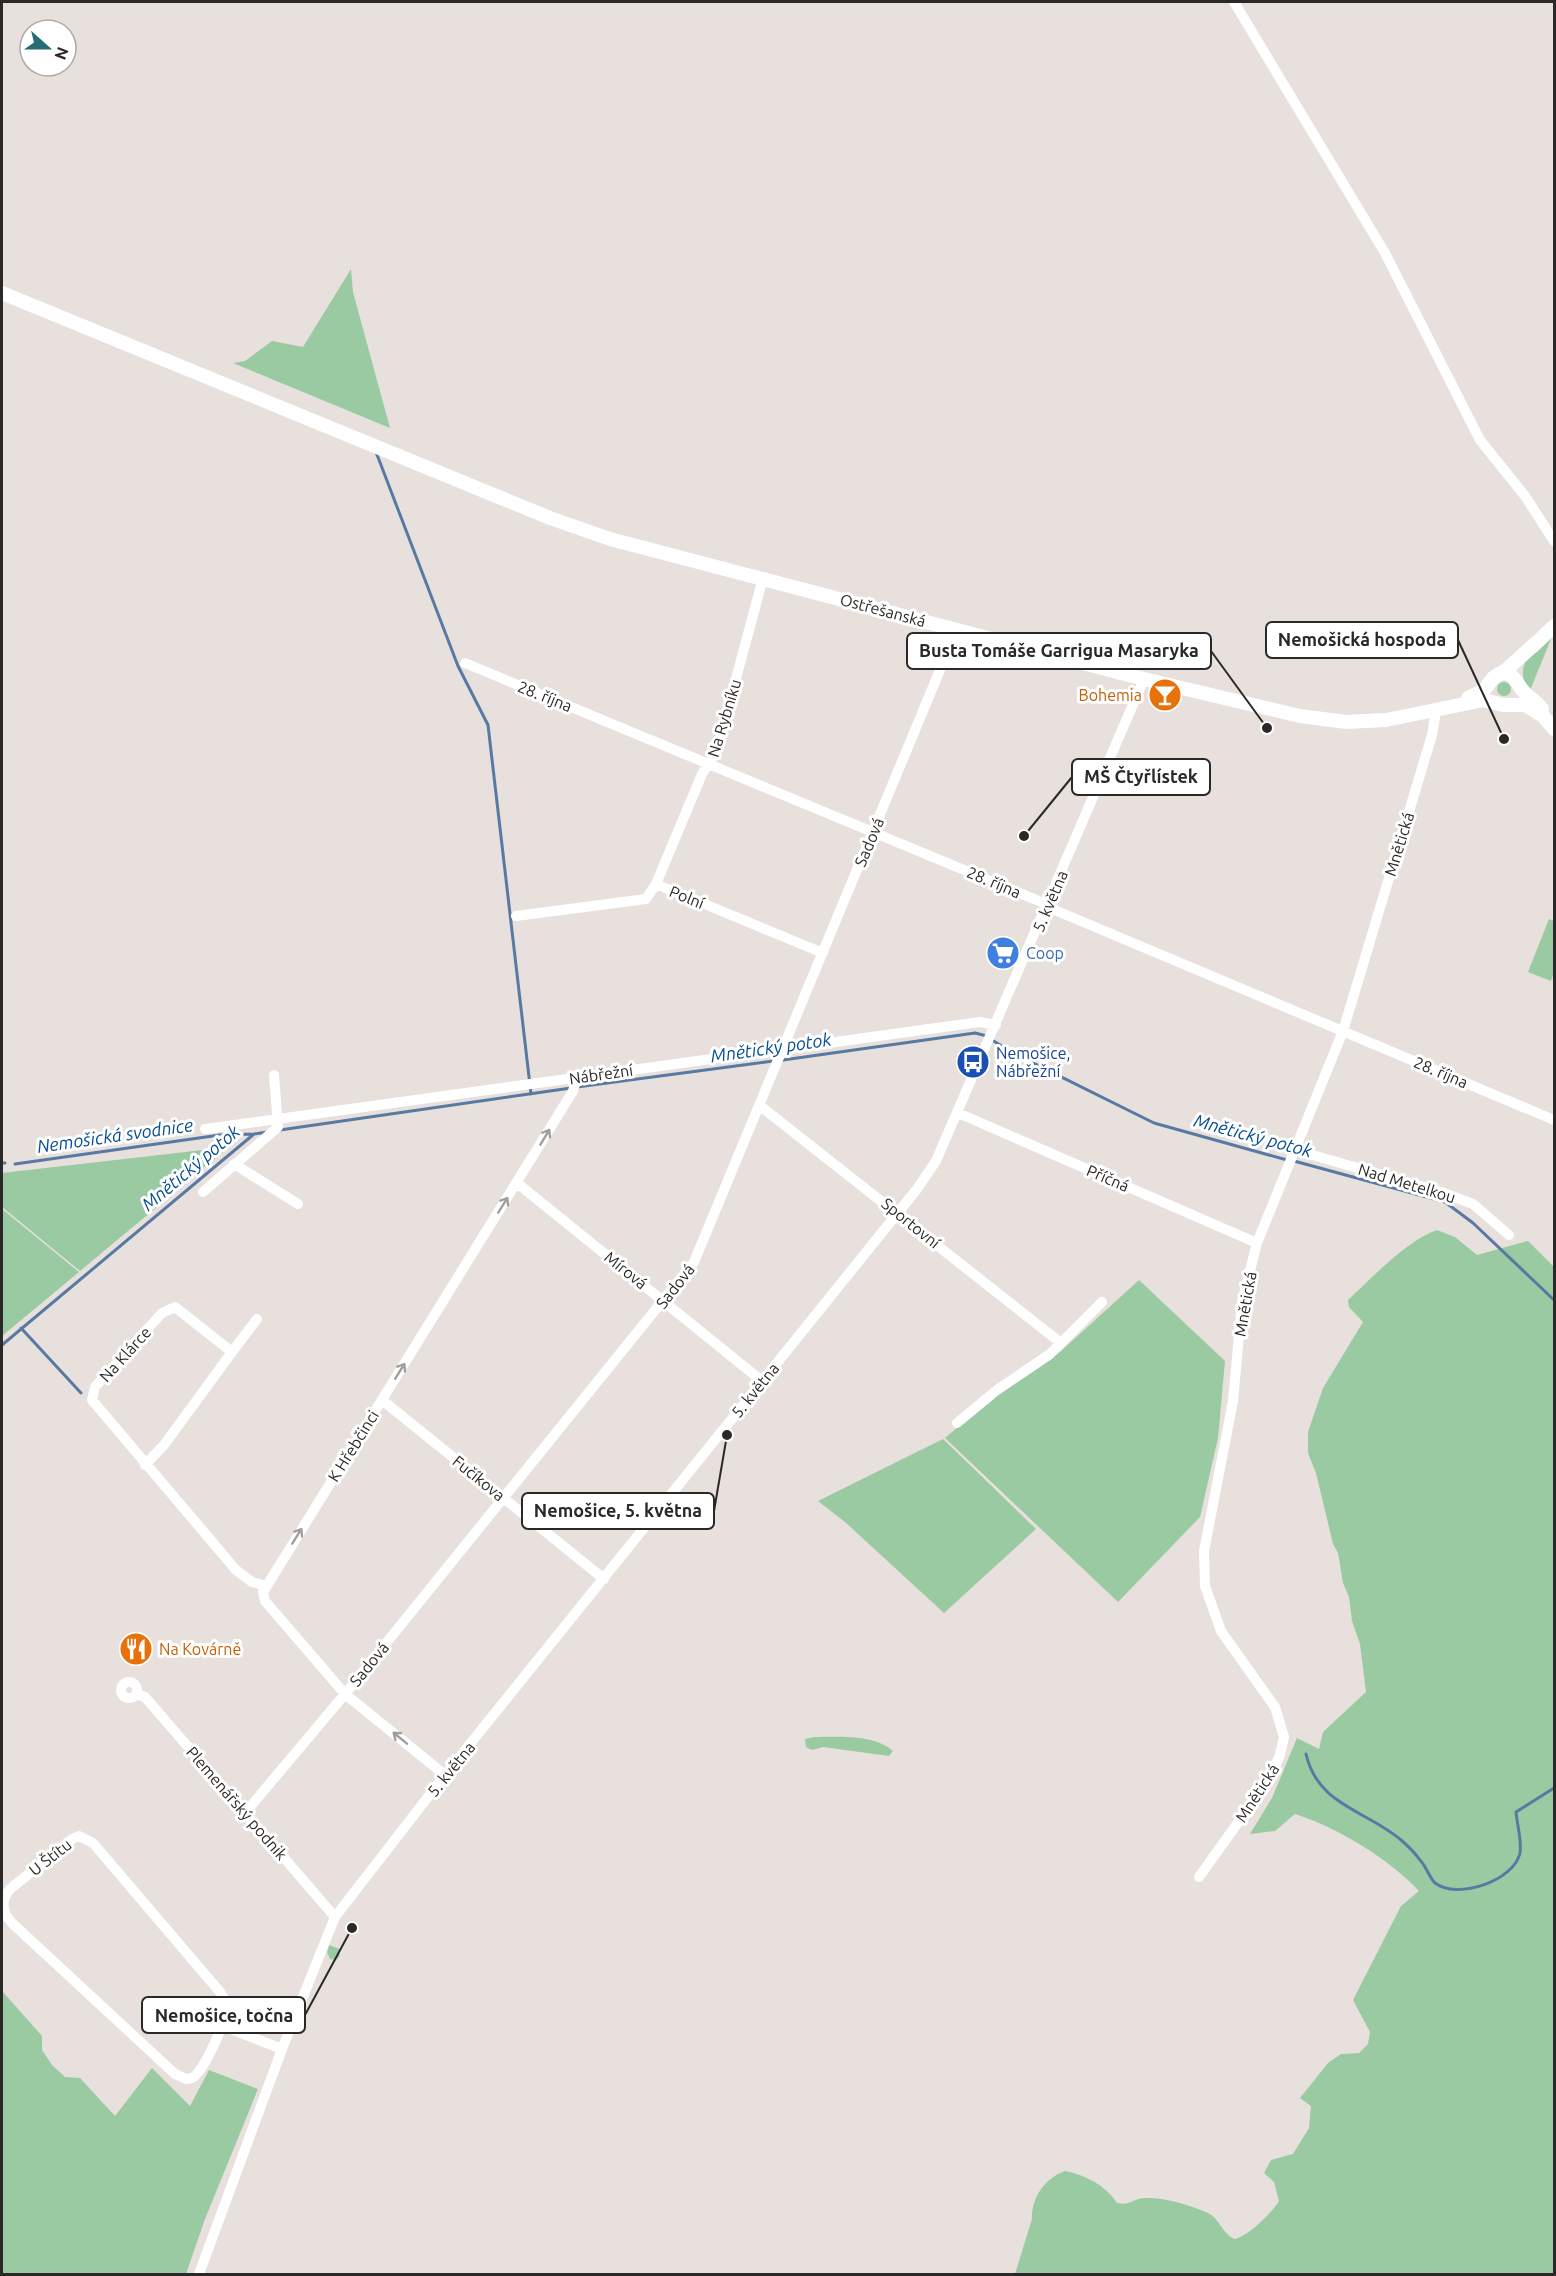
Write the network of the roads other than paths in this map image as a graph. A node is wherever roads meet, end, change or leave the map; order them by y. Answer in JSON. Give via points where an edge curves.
{"nodes":[{"id":1,"x":1234,"y":2,"type":"edge"},
{"id":2,"x":2,"y":293,"type":"edge"},
{"id":3,"x":1554,"y":541,"type":"edge"},
{"id":4,"x":763,"y":578,"type":"junction"},
{"id":5,"x":1554,"y":626,"type":"edge"},
{"id":6,"x":957,"y":629,"type":"junction"},
{"id":7,"x":1537,"y":642,"type":"junction"},
{"id":8,"x":465,"y":663,"type":"dead end"},
{"id":9,"x":1494,"y":678,"type":"junction"},
{"id":10,"x":1144,"y":680,"type":"junction"},
{"id":11,"x":1518,"y":682,"type":"junction"},
{"id":12,"x":1504,"y":704,"type":"junction"},
{"id":13,"x":1441,"y":710,"type":"junction"},
{"id":14,"x":710,"y":764,"type":"junction"},
{"id":15,"x":873,"y":832,"type":"junction"},
{"id":16,"x":656,"y":884,"type":"junction"},
{"id":17,"x":1048,"y":906,"type":"junction"},
{"id":18,"x":516,"y":916,"type":"dead end"},
{"id":19,"x":823,"y":953,"type":"junction"},
{"id":20,"x":995,"y":1027,"type":"junction"},
{"id":21,"x":1343,"y":1031,"type":"junction"},
{"id":22,"x":782,"y":1052,"type":"junction"},
{"id":23,"x":274,"y":1075,"type":"dead end"},
{"id":24,"x":576,"y":1084,"type":"junction"},
{"id":25,"x":759,"y":1105,"type":"junction"},
{"id":26,"x":958,"y":1113,"type":"junction"},
{"id":27,"x":279,"y":1119,"type":"junction"},
{"id":28,"x":1554,"y":1120,"type":"edge"},
{"id":29,"x":205,"y":1129,"type":"dead end"},
{"id":30,"x":1295,"y":1150,"type":"junction"},
{"id":31,"x":234,"y":1164,"type":"junction"},
{"id":32,"x":517,"y":1183,"type":"junction"},
{"id":33,"x":203,"y":1192,"type":"dead end"},
{"id":34,"x":298,"y":1204,"type":"dead end"},
{"id":35,"x":898,"y":1213,"type":"junction"},
{"id":36,"x":1509,"y":1235,"type":"dead end"},
{"id":37,"x":1257,"y":1243,"type":"junction"},
{"id":38,"x":664,"y":1301,"type":"junction"},
{"id":39,"x":1101,"y":1302,"type":"dead end"},
{"id":40,"x":257,"y":1319,"type":"dead end"},
{"id":41,"x":1061,"y":1343,"type":"junction"},
{"id":42,"x":232,"y":1352,"type":"junction"},
{"id":43,"x":762,"y":1381,"type":"junction"},
{"id":44,"x":382,"y":1400,"type":"junction"},
{"id":45,"x":957,"y":1423,"type":"dead end"},
{"id":46,"x":145,"y":1465,"type":"junction"},
{"id":47,"x":504,"y":1498,"type":"junction"},
{"id":48,"x":604,"y":1578,"type":"junction"},
{"id":49,"x":266,"y":1586,"type":"junction"},
{"id":50,"x":127,"y":1678,"type":"dead end"},
{"id":51,"x":345,"y":1694,"type":"junction"},
{"id":52,"x":445,"y":1775,"type":"junction"},
{"id":53,"x":245,"y":1813,"type":"junction"},
{"id":54,"x":1199,"y":1877,"type":"dead end"},
{"id":55,"x":335,"y":1917,"type":"junction"},
{"id":56,"x":220,"y":2025,"type":"junction"},
{"id":57,"x":282,"y":2049,"type":"junction"},
{"id":58,"x":199,"y":2274,"type":"edge"}],
"edges":[{"from":1,"to":3,"type":"street","via":[[1364,216],[1480,440],[1525,496]]},
{"from":2,"to":4,"type":"street","name":"Ostřešanská","via":[[591,533]]},
{"from":4,"to":6,"type":"street","name":"Ostřešanská"},
{"from":4,"to":14,"type":"street","name":"Na Rybníku"},
{"from":5,"to":7,"type":"street"},
{"from":6,"to":10,"type":"street","name":"Ostřešanská"},
{"from":6,"to":15,"type":"street","name":"Sadová"},
{"from":7,"to":9,"type":"street"},
{"from":7,"to":11,"type":"street","via":[[1520,663]]},
{"from":8,"to":14,"type":"street","name":"28. října"},
{"from":9,"to":11,"type":"street","via":[[1509,674]]},
{"from":9,"to":12,"type":"street","via":[[1489,695]]},
{"from":9,"to":13,"type":"street","via":[[1481,693]]},
{"from":10,"to":13,"type":"street","name":"Ostřešanská","via":[[1329,721],[1386,720]]},
{"from":10,"to":17,"type":"street","name":"5. května"},
{"from":11,"to":12,"type":"street","via":[[1519,694]]},
{"from":11,"to":12,"type":"street","via":[[1524,693],[1540,705],[1554,729],[1525,705]]},
{"from":12,"to":13,"type":"street","via":[[1484,700]]},
{"from":13,"to":21,"type":"street","name":"Mnětická"},
{"from":14,"to":15,"type":"street","name":"28. října"},
{"from":14,"to":16,"type":"street","name":"Na Rybníku","via":[[702,774]]},
{"from":15,"to":17,"type":"street","name":"28. října"},
{"from":15,"to":19,"type":"street","name":"Sadová"},
{"from":16,"to":18,"type":"street","name":"Polní","via":[[646,899]]},
{"from":16,"to":19,"type":"street","name":"Polní"},
{"from":17,"to":20,"type":"street","name":"5. května"},
{"from":17,"to":21,"type":"street","name":"28. října"},
{"from":19,"to":22,"type":"street","name":"Sadová"},
{"from":20,"to":22,"type":"street","name":"Nábřežní","via":[[980,1022]]},
{"from":20,"to":26,"type":"street","name":"5. května"},
{"from":21,"to":28,"type":"street","name":"28. října"},
{"from":21,"to":30,"type":"street","name":"Mnětická"},
{"from":22,"to":24,"type":"street","name":"Nábřežní"},
{"from":22,"to":25,"type":"street","name":"Sadová"},
{"from":23,"to":27,"type":"street"},
{"from":24,"to":27,"type":"street","name":"Nábřežní","via":[[530,1084]]},
{"from":32,"to":24,"type":"street","name":"K Hřebčinci","one_way":true},
{"from":25,"to":35,"type":"street","name":"Sportovní"},
{"from":25,"to":38,"type":"street","name":"Sadová","via":[[694,1262]]},
{"from":26,"to":35,"type":"street","name":"5. května","via":[[927,1176]]},
{"from":26,"to":37,"type":"street","name":"Příčná"},
{"from":27,"to":29,"type":"street","name":"Nábřežní"},
{"from":27,"to":31,"type":"street","via":[[278,1128]]},
{"from":30,"to":36,"type":"street","name":"Nad Metelkou","via":[[1473,1204]]},
{"from":30,"to":37,"type":"street","name":"Mnětická"},
{"from":31,"to":33,"type":"street"},
{"from":31,"to":34,"type":"street"},
{"from":32,"to":38,"type":"street","name":"Mírová"},
{"from":44,"to":32,"type":"street","name":"K Hřebčinci","one_way":true},
{"from":35,"to":41,"type":"street","name":"Sportovní"},
{"from":35,"to":43,"type":"street","name":"5. května"},
{"from":37,"to":54,"type":"street","name":"Mnětická","via":[[1242,1302],[1233,1401],[1208,1526],[1205,1586],[1214,1617],[1231,1647],[1275,1707],[1283,1729],[1283,1746],[1269,1779]]},
{"from":38,"to":43,"type":"street","name":"Mírová"},
{"from":38,"to":47,"type":"street","name":"Sadová"},
{"from":39,"to":41,"type":"street"},
{"from":40,"to":42,"type":"street"},
{"from":41,"to":45,"type":"street"},
{"from":42,"to":46,"type":"street"},
{"from":42,"to":46,"type":"street","name":"Na Klárce","via":[[182,1311],[169,1308],[96,1387],[91,1395],[94,1405]]},
{"from":43,"to":48,"type":"street","name":"5. května"},
{"from":44,"to":47,"type":"street","name":"Fučíkova"},
{"from":49,"to":44,"type":"street","name":"K Hřebčinci","one_way":true},
{"from":46,"to":49,"type":"street","name":"Na Klárce","via":[[236,1570],[252,1582]]},
{"from":47,"to":48,"type":"street","name":"Fučíkova"},
{"from":47,"to":51,"type":"street","name":"Sadová"},
{"from":48,"to":52,"type":"street","name":"5. května"},
{"from":49,"to":51,"type":"street","via":[[265,1601]]},
{"from":50,"to":53,"type":"street","name":"Plemenářský podnik","via":[[122,1693],[131,1698],[136,1694],[145,1697]]},
{"from":52,"to":51,"type":"street","one_way":true},
{"from":51,"to":53,"type":"street","name":"Sadová"},
{"from":52,"to":55,"type":"street","name":"5. května"},
{"from":53,"to":55,"type":"street","name":"Plemenářský podnik"},
{"from":55,"to":57,"type":"street","name":"5. května"},
{"from":56,"to":56,"type":"street","name":"U Štítu","via":[[226,2009],[219,1992],[88,1839],[72,1839],[6,1894],[3,1906],[12,1923],[180,2078],[198,2074]]},
{"from":56,"to":57,"type":"street"},
{"from":57,"to":58,"type":"street","name":"5. května"}]}
